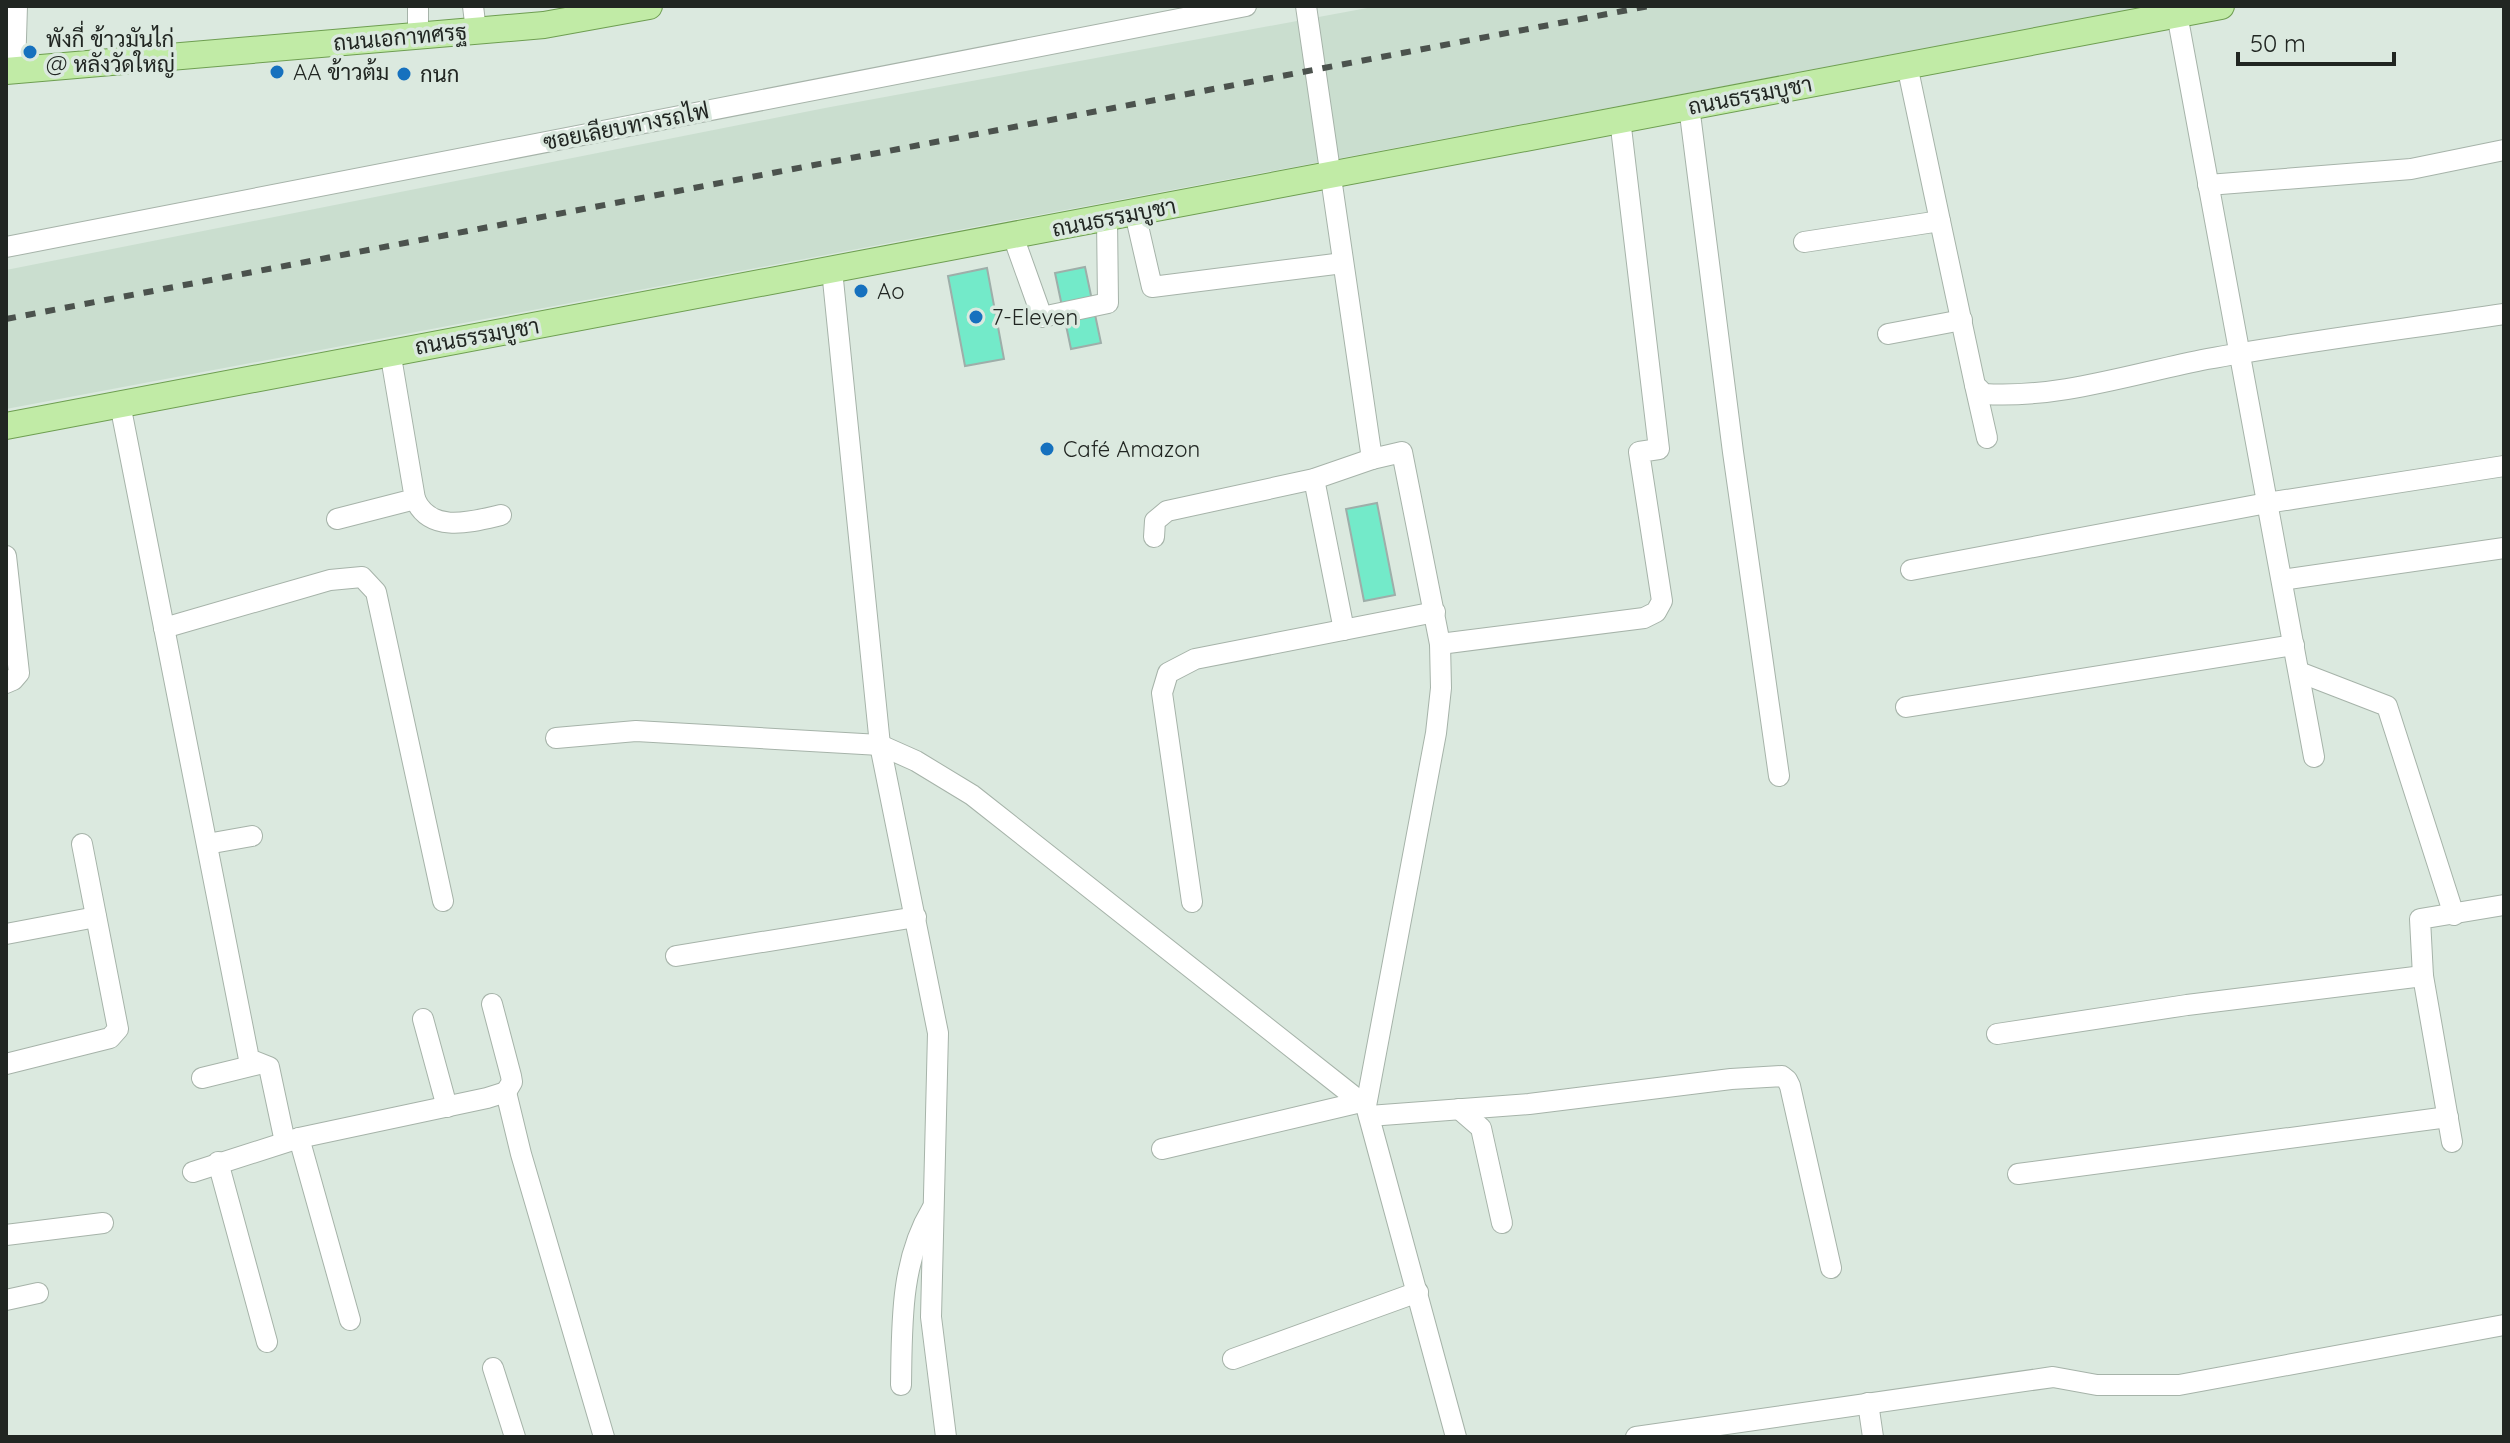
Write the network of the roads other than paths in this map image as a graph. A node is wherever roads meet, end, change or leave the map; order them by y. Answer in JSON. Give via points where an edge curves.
{"nodes":[{"id":1,"x":17,"y":6,"type":"edge"},
{"id":2,"x":418,"y":6,"type":"edge"},
{"id":3,"x":649,"y":6,"type":"edge"},
{"id":4,"x":1246,"y":6,"type":"edge"},
{"id":5,"x":1306,"y":6,"type":"edge"},
{"id":6,"x":2221,"y":6,"type":"edge"},
{"id":7,"x":2177,"y":14,"type":"junction"},
{"id":8,"x":474,"y":18,"type":"edge"},
{"id":9,"x":418,"y":36,"type":"junction"},
{"id":10,"x":1907,"y":65,"type":"junction"},
{"id":11,"x":11,"y":71,"type":"edge"},
{"id":12,"x":1689,"y":106,"type":"junction"},
{"id":13,"x":1620,"y":119,"type":"junction"},
{"id":14,"x":2504,"y":150,"type":"edge"},
{"id":15,"x":1329,"y":176,"type":"junction"},
{"id":16,"x":2208,"y":185,"type":"junction"},
{"id":17,"x":1135,"y":213,"type":"junction"},
{"id":18,"x":1107,"y":218,"type":"junction"},
{"id":19,"x":1940,"y":221,"type":"junction"},
{"id":20,"x":1013,"y":236,"type":"junction"},
{"id":21,"x":1804,"y":242,"type":"dead end"},
{"id":22,"x":6,"y":247,"type":"edge"},
{"id":23,"x":1343,"y":263,"type":"junction"},
{"id":24,"x":832,"y":270,"type":"junction"},
{"id":25,"x":2504,"y":314,"type":"edge"},
{"id":26,"x":1962,"y":320,"type":"junction"},
{"id":27,"x":1888,"y":334,"type":"dead end"},
{"id":28,"x":390,"y":351,"type":"junction"},
{"id":29,"x":2240,"y":354,"type":"junction"},
{"id":30,"x":1975,"y":385,"type":"junction"},
{"id":31,"x":120,"y":404,"type":"junction"},
{"id":32,"x":6,"y":426,"type":"edge"},
{"id":33,"x":1987,"y":438,"type":"dead end"},
{"id":34,"x":1372,"y":459,"type":"junction"},
{"id":35,"x":2504,"y":466,"type":"edge"},
{"id":36,"x":1314,"y":479,"type":"junction"},
{"id":37,"x":415,"y":499,"type":"junction"},
{"id":38,"x":2267,"y":503,"type":"junction"},
{"id":39,"x":501,"y":515,"type":"dead end"},
{"id":40,"x":337,"y":519,"type":"dead end"},
{"id":41,"x":1154,"y":537,"type":"dead end"},
{"id":42,"x":2504,"y":548,"type":"edge"},
{"id":43,"x":6,"y":556,"type":"edge"},
{"id":44,"x":1911,"y":570,"type":"dead end"},
{"id":45,"x":2282,"y":580,"type":"junction"},
{"id":46,"x":1435,"y":612,"type":"junction"},
{"id":47,"x":164,"y":628,"type":"junction"},
{"id":48,"x":1344,"y":630,"type":"junction"},
{"id":49,"x":1440,"y":644,"type":"junction"},
{"id":50,"x":2294,"y":645,"type":"junction"},
{"id":51,"x":2299,"y":672,"type":"junction"},
{"id":52,"x":6,"y":683,"type":"edge"},
{"id":53,"x":1906,"y":707,"type":"dead end"},
{"id":54,"x":556,"y":738,"type":"dead end"},
{"id":55,"x":880,"y":745,"type":"junction"},
{"id":56,"x":2314,"y":757,"type":"dead end"},
{"id":57,"x":1779,"y":776,"type":"dead end"},
{"id":58,"x":252,"y":836,"type":"dead end"},
{"id":59,"x":82,"y":844,"type":"dead end"},
{"id":60,"x":207,"y":844,"type":"junction"},
{"id":61,"x":443,"y":901,"type":"dead end"},
{"id":62,"x":1192,"y":902,"type":"dead end"},
{"id":63,"x":2504,"y":905,"type":"edge"},
{"id":64,"x":2454,"y":915,"type":"junction"},
{"id":65,"x":96,"y":917,"type":"junction"},
{"id":66,"x":916,"y":917,"type":"junction"},
{"id":67,"x":6,"y":934,"type":"edge"},
{"id":68,"x":676,"y":956,"type":"dead end"},
{"id":69,"x":2423,"y":976,"type":"junction"},
{"id":70,"x":492,"y":1004,"type":"dead end"},
{"id":71,"x":423,"y":1019,"type":"dead end"},
{"id":72,"x":1997,"y":1034,"type":"dead end"},
{"id":73,"x":6,"y":1064,"type":"edge"},
{"id":74,"x":259,"y":1064,"type":"junction"},
{"id":75,"x":202,"y":1078,"type":"dead end"},
{"id":76,"x":506,"y":1092,"type":"junction"},
{"id":77,"x":447,"y":1107,"type":"junction"},
{"id":78,"x":1365,"y":1108,"type":"junction"},
{"id":79,"x":1459,"y":1109,"type":"junction"},
{"id":80,"x":2448,"y":1117,"type":"junction"},
{"id":81,"x":292,"y":1140,"type":"junction"},
{"id":82,"x":2452,"y":1142,"type":"dead end"},
{"id":83,"x":1162,"y":1149,"type":"dead end"},
{"id":84,"x":218,"y":1162,"type":"junction"},
{"id":85,"x":193,"y":1172,"type":"dead end"},
{"id":86,"x":2018,"y":1174,"type":"dead end"},
{"id":87,"x":934,"y":1206,"type":"junction"},
{"id":88,"x":103,"y":1223,"type":"dead end"},
{"id":89,"x":1502,"y":1223,"type":"dead end"},
{"id":90,"x":6,"y":1235,"type":"edge"},
{"id":91,"x":1831,"y":1268,"type":"dead end"},
{"id":92,"x":1418,"y":1292,"type":"junction"},
{"id":93,"x":38,"y":1293,"type":"dead end"},
{"id":94,"x":6,"y":1300,"type":"edge"},
{"id":95,"x":350,"y":1320,"type":"dead end"},
{"id":96,"x":2504,"y":1325,"type":"edge"},
{"id":97,"x":267,"y":1342,"type":"dead end"},
{"id":98,"x":1233,"y":1359,"type":"dead end"},
{"id":99,"x":493,"y":1368,"type":"dead end"},
{"id":100,"x":901,"y":1385,"type":"dead end"},
{"id":101,"x":1868,"y":1403,"type":"junction"},
{"id":102,"x":515,"y":1437,"type":"edge"},
{"id":103,"x":604,"y":1437,"type":"edge"},
{"id":104,"x":946,"y":1437,"type":"edge"},
{"id":105,"x":1456,"y":1437,"type":"edge"},
{"id":106,"x":1636,"y":1437,"type":"edge"},
{"id":107,"x":1873,"y":1437,"type":"edge"}],
"edges":[{"from":1,"to":11,"type":"street"},
{"from":2,"to":9,"type":"street"},
{"from":3,"to":8,"type":"main road","name":"ถนนเอกาทศรฐ","via":[[544,25]]},
{"from":4,"to":22,"type":"street","name":"ซอยเลียบทางรถไฟ"},
{"from":5,"to":15,"type":"street"},
{"from":6,"to":7,"type":"main road","name":"ถนนธรรมบูชา"},
{"from":7,"to":10,"type":"main road","name":"ถนนธรรมบูชา"},
{"from":7,"to":16,"type":"street"},
{"from":8,"to":9,"type":"main road","name":"ถนนเอกาทศรฐ"},
{"from":9,"to":11,"type":"main road","name":"ถนนเอกาทศรฐ"},
{"from":10,"to":12,"type":"main road","name":"ถนนธรรมบูชา"},
{"from":10,"to":19,"type":"street"},
{"from":12,"to":13,"type":"main road","name":"ถนนธรรมบูชา"},
{"from":12,"to":57,"type":"street"},
{"from":13,"to":15,"type":"main road","name":"ถนนธรรมบูชา"},
{"from":13,"to":49,"type":"street","via":[[1659,449],[1639,452],[1662,601],[1644,618]]},
{"from":14,"to":16,"type":"street","via":[[2411,169]]},
{"from":15,"to":17,"type":"main road","name":"ถนนธรรมบูชา"},
{"from":15,"to":23,"type":"street"},
{"from":16,"to":29,"type":"street"},
{"from":17,"to":18,"type":"main road","name":"ถนนธรรมบูชา"},
{"from":17,"to":23,"type":"street","via":[[1152,287]]},
{"from":18,"to":20,"type":"main road","name":"ถนนธรรมบูชา"},
{"from":18,"to":20,"type":"street","via":[[1108,303],[1042,317]]},
{"from":19,"to":21,"type":"street"},
{"from":19,"to":26,"type":"street"},
{"from":20,"to":24,"type":"main road","name":"ถนนธรรมบูชา"},
{"from":23,"to":34,"type":"street"},
{"from":24,"to":28,"type":"main road","name":"ถนนธรรมบูชา"},
{"from":24,"to":55,"type":"street"},
{"from":25,"to":29,"type":"street"},
{"from":26,"to":27,"type":"street"},
{"from":26,"to":30,"type":"street"},
{"from":28,"to":31,"type":"main road","name":"ถนนธรรมบูชา"},
{"from":28,"to":37,"type":"street"},
{"from":29,"to":30,"type":"street","via":[[2067,390],[1984,394]]},
{"from":29,"to":38,"type":"street"},
{"from":30,"to":33,"type":"street"},
{"from":31,"to":32,"type":"main road","name":"ถนนธรรมบูชา"},
{"from":31,"to":47,"type":"street"},
{"from":34,"to":36,"type":"street"},
{"from":34,"to":46,"type":"street","via":[[1402,452]]},
{"from":35,"to":38,"type":"street"},
{"from":36,"to":41,"type":"street","via":[[1167,511],[1155,521]]},
{"from":36,"to":48,"type":"street"},
{"from":37,"to":39,"type":"street","via":[[423,514],[443,522],[463,524]]},
{"from":37,"to":40,"type":"street"},
{"from":38,"to":44,"type":"street"},
{"from":38,"to":45,"type":"street"},
{"from":42,"to":45,"type":"street"},
{"from":43,"to":52,"type":"street","via":[[19,673]]},
{"from":45,"to":50,"type":"street"},
{"from":46,"to":48,"type":"street"},
{"from":46,"to":49,"type":"street"},
{"from":47,"to":60,"type":"street"},
{"from":47,"to":61,"type":"street","via":[[330,580],[362,577],[369,583],[376,592]]},
{"from":48,"to":62,"type":"street","via":[[1195,659],[1168,673],[1162,693]]},
{"from":49,"to":78,"type":"street","via":[[1436,733]]},
{"from":50,"to":51,"type":"street"},
{"from":50,"to":53,"type":"street"},
{"from":51,"to":56,"type":"street"},
{"from":51,"to":64,"type":"street","via":[[2387,706]]},
{"from":54,"to":55,"type":"street","via":[[636,731]]},
{"from":55,"to":66,"type":"street"},
{"from":55,"to":78,"type":"street","via":[[972,795]]},
{"from":58,"to":60,"type":"street"},
{"from":59,"to":65,"type":"street"},
{"from":60,"to":74,"type":"street","via":[[249,1059]]},
{"from":63,"to":64,"type":"street"},
{"from":64,"to":69,"type":"street","via":[[2420,919]]},
{"from":65,"to":67,"type":"street"},
{"from":65,"to":73,"type":"street","via":[[118,1029],[110,1038]]},
{"from":66,"to":68,"type":"street"},
{"from":66,"to":87,"type":"street","via":[[938,1033]]},
{"from":69,"to":72,"type":"street"},
{"from":69,"to":80,"type":"street"},
{"from":70,"to":76,"type":"street","via":[[511,1076]]},
{"from":71,"to":77,"type":"street"},
{"from":74,"to":75,"type":"street"},
{"from":74,"to":81,"type":"street","via":[[269,1067]]},
{"from":76,"to":77,"type":"street"},
{"from":76,"to":103,"type":"street"},
{"from":77,"to":81,"type":"street"},
{"from":78,"to":79,"type":"street"},
{"from":78,"to":83,"type":"street"},
{"from":78,"to":92,"type":"street"},
{"from":79,"to":89,"type":"street","via":[[1481,1128]]},
{"from":79,"to":91,"type":"street","via":[[1782,1076],[1790,1086]]},
{"from":80,"to":82,"type":"street"},
{"from":80,"to":86,"type":"street"},
{"from":81,"to":84,"type":"street"},
{"from":81,"to":95,"type":"street"},
{"from":84,"to":85,"type":"street"},
{"from":84,"to":97,"type":"street"},
{"from":87,"to":100,"type":"street","via":[[910,1263]]},
{"from":87,"to":104,"type":"street","via":[[931,1317]]},
{"from":88,"to":90,"type":"street"},
{"from":92,"to":98,"type":"street"},
{"from":92,"to":105,"type":"street"},
{"from":93,"to":94,"type":"street"},
{"from":96,"to":101,"type":"street","via":[[2179,1385],[2097,1385],[2053,1377]]},
{"from":99,"to":102,"type":"street"},
{"from":101,"to":106,"type":"street"},
{"from":101,"to":107,"type":"street"}]}
